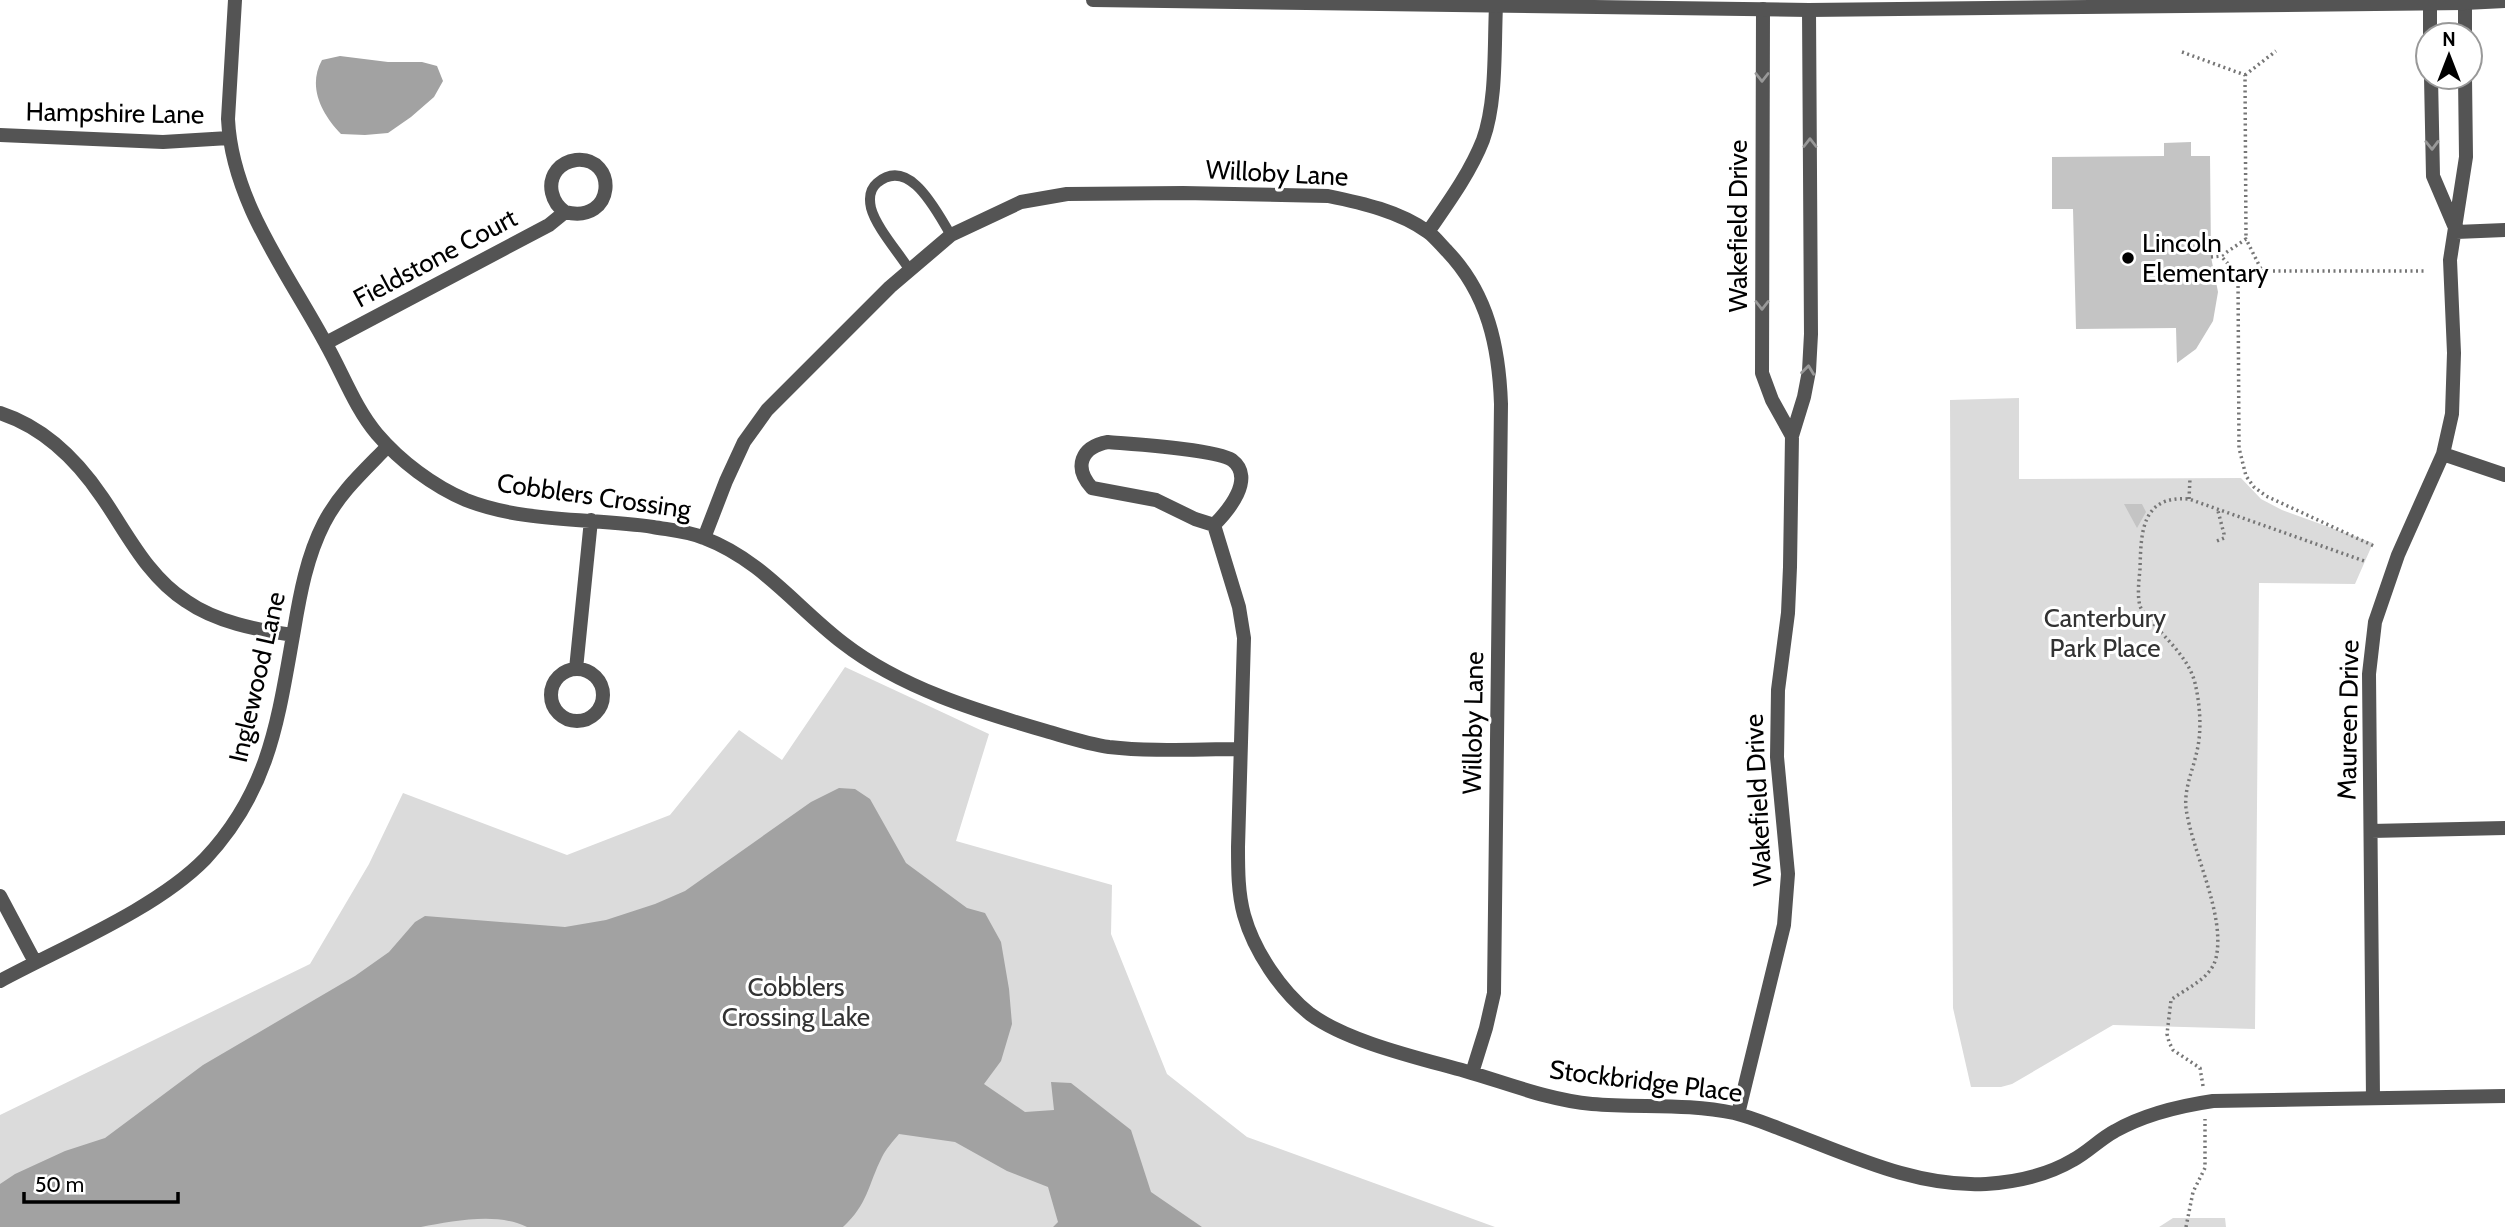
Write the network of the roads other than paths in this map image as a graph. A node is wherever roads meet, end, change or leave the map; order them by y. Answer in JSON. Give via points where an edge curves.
{"nodes":[{"id":1,"x":235,"y":0,"type":"edge"},
{"id":2,"x":1093,"y":0,"type":"edge"},
{"id":3,"x":1105,"y":0,"type":"edge"},
{"id":4,"x":2505,"y":1,"type":"edge"},
{"id":5,"x":2430,"y":2,"type":"edge"},
{"id":6,"x":2465,"y":2,"type":"edge"},
{"id":7,"x":1496,"y":6,"type":"junction"},
{"id":8,"x":1763,"y":9,"type":"junction"},
{"id":9,"x":1809,"y":10,"type":"junction"},
{"id":10,"x":2430,"y":21,"type":"edge"},
{"id":11,"x":2465,"y":21,"type":"edge"},
{"id":12,"x":2431,"y":91,"type":"edge"},
{"id":13,"x":2465,"y":91,"type":"edge"},
{"id":14,"x":0,"y":135,"type":"edge"},
{"id":15,"x":229,"y":138,"type":"junction"},
{"id":16,"x":565,"y":212,"type":"dead end"},
{"id":17,"x":2505,"y":230,"type":"edge"},
{"id":18,"x":1428,"y":232,"type":"junction"},
{"id":19,"x":2456,"y":232,"type":"junction"},
{"id":20,"x":951,"y":235,"type":"junction"},
{"id":21,"x":909,"y":269,"type":"junction"},
{"id":22,"x":326,"y":344,"type":"junction"},
{"id":23,"x":0,"y":413,"type":"edge"},
{"id":24,"x":1792,"y":436,"type":"junction"},
{"id":25,"x":388,"y":446,"type":"junction"},
{"id":26,"x":2443,"y":454,"type":"junction"},
{"id":27,"x":2505,"y":475,"type":"edge"},
{"id":28,"x":591,"y":520,"type":"junction"},
{"id":29,"x":1214,"y":525,"type":"junction"},
{"id":30,"x":704,"y":538,"type":"junction"},
{"id":31,"x":293,"y":635,"type":"junction"},
{"id":32,"x":576,"y":669,"type":"dead end"},
{"id":33,"x":1240,"y":750,"type":"junction"},
{"id":34,"x":2505,"y":828,"type":"edge"},
{"id":35,"x":2371,"y":831,"type":"junction"},
{"id":36,"x":0,"y":896,"type":"edge"},
{"id":37,"x":35,"y":962,"type":"junction"},
{"id":38,"x":0,"y":981,"type":"edge"},
{"id":39,"x":1472,"y":1073,"type":"junction"},
{"id":40,"x":2505,"y":1096,"type":"edge"},
{"id":41,"x":2373,"y":1098,"type":"junction"},
{"id":42,"x":1738,"y":1114,"type":"junction"}],
"edges":[{"from":1,"to":15,"type":"street","name":"Cobblers Crossing"},
{"from":2,"to":3,"type":"street"},
{"from":3,"to":7,"type":"street"},
{"from":4,"to":6,"type":"street"},
{"from":5,"to":6,"type":"street"},
{"from":5,"to":9,"type":"street"},
{"from":5,"to":10,"type":"street"},
{"from":6,"to":11,"type":"street"},
{"from":7,"to":8,"type":"street"},
{"from":7,"to":18,"type":"street","via":[[1489,120],[1471,164]]},
{"from":8,"to":9,"type":"street"},
{"from":8,"to":24,"type":"street","name":"Wakefield Drive","one_way":true,"via":[[1762,373]]},
{"from":24,"to":9,"type":"street","name":"Wakefield Drive","one_way":true,"via":[[1807,384],[1811,334]]},
{"from":12,"to":19,"type":"street","one_way":true,"via":[[2433,176]]},
{"from":13,"to":19,"type":"street","name":"Maureen Drive","via":[[2466,157]]},
{"from":14,"to":15,"type":"street","name":"Hampshire Lane","via":[[163,142]]},
{"from":15,"to":22,"type":"street","name":"Cobblers Crossing","via":[[254,213]]},
{"from":16,"to":22,"type":"street","name":"Fieldstone Court","via":[[549,225]]},
{"from":17,"to":19,"type":"street"},
{"from":18,"to":20,"type":"street","name":"Willoby Lane","via":[[1392,213],[1328,196],[1121,192],[1021,202]]},
{"from":18,"to":39,"type":"street","name":"Willoby Lane","via":[[1473,285],[1494,337],[1500,370],[1494,993]]},
{"from":19,"to":26,"type":"street","name":"Maureen Drive","via":[[2451,260],[2452,414]]},
{"from":20,"to":21,"type":"street","name":"Willoby Lane"},
{"from":20,"to":21,"type":"lane","via":[[914,182],[903,176],[880,181],[871,194],[872,210]]},
{"from":21,"to":30,"type":"street","name":"Willoby Lane","via":[[767,410],[744,442]]},
{"from":22,"to":25,"type":"street","name":"Cobblers Crossing","via":[[358,406]]},
{"from":23,"to":31,"type":"street","via":[[44,433],[63,452],[101,495],[159,578],[186,601],[255,629]]},
{"from":24,"to":42,"type":"street","name":"Wakefield Drive","via":[[1790,567],[1777,725],[1787,899]]},
{"from":25,"to":28,"type":"street","name":"Cobblers Crossing","via":[[436,485],[466,500],[502,510]]},
{"from":25,"to":31,"type":"street","name":"Inglewood Lane","via":[[350,483],[323,525],[311,552]]},
{"from":26,"to":27,"type":"street"},
{"from":26,"to":35,"type":"street","name":"Maureen Drive","via":[[2398,555],[2375,622],[2369,674]]},
{"from":28,"to":30,"type":"street","name":"Cobblers Crossing"},
{"from":28,"to":32,"type":"street"},
{"from":29,"to":29,"type":"street","via":[[1156,500],[1092,488],[1082,470],[1086,452],[1108,442],[1199,452],[1235,462],[1240,487]]},
{"from":29,"to":33,"type":"street","name":"Stockbridge Place","via":[[1244,638]]},
{"from":30,"to":33,"type":"street","name":"Cobblers Crossing","via":[[763,571],[843,643],[908,682],[1084,742],[1110,747]]},
{"from":31,"to":37,"type":"street","name":"Inglewood Lane","via":[[273,741],[260,778],[237,819],[204,859],[162,894]]},
{"from":33,"to":39,"type":"street","name":"Stockbridge Place","via":[[1239,881],[1245,916],[1273,973],[1310,1014],[1329,1025],[1374,1044]]},
{"from":34,"to":35,"type":"street"},
{"from":35,"to":41,"type":"street","name":"Maureen Drive"},
{"from":36,"to":37,"type":"street"},
{"from":37,"to":38,"type":"street","name":"Inglewood Lane"},
{"from":39,"to":42,"type":"street","name":"Stockbridge Place","via":[[1545,1096],[1589,1104],[1673,1105]]},
{"from":40,"to":41,"type":"street","name":"Stockbridge Place"},
{"from":41,"to":42,"type":"street","name":"Stockbridge Place","via":[[2191,1104],[2136,1121],[2058,1168],[2016,1181],[1982,1184],[1897,1172]]}]}
